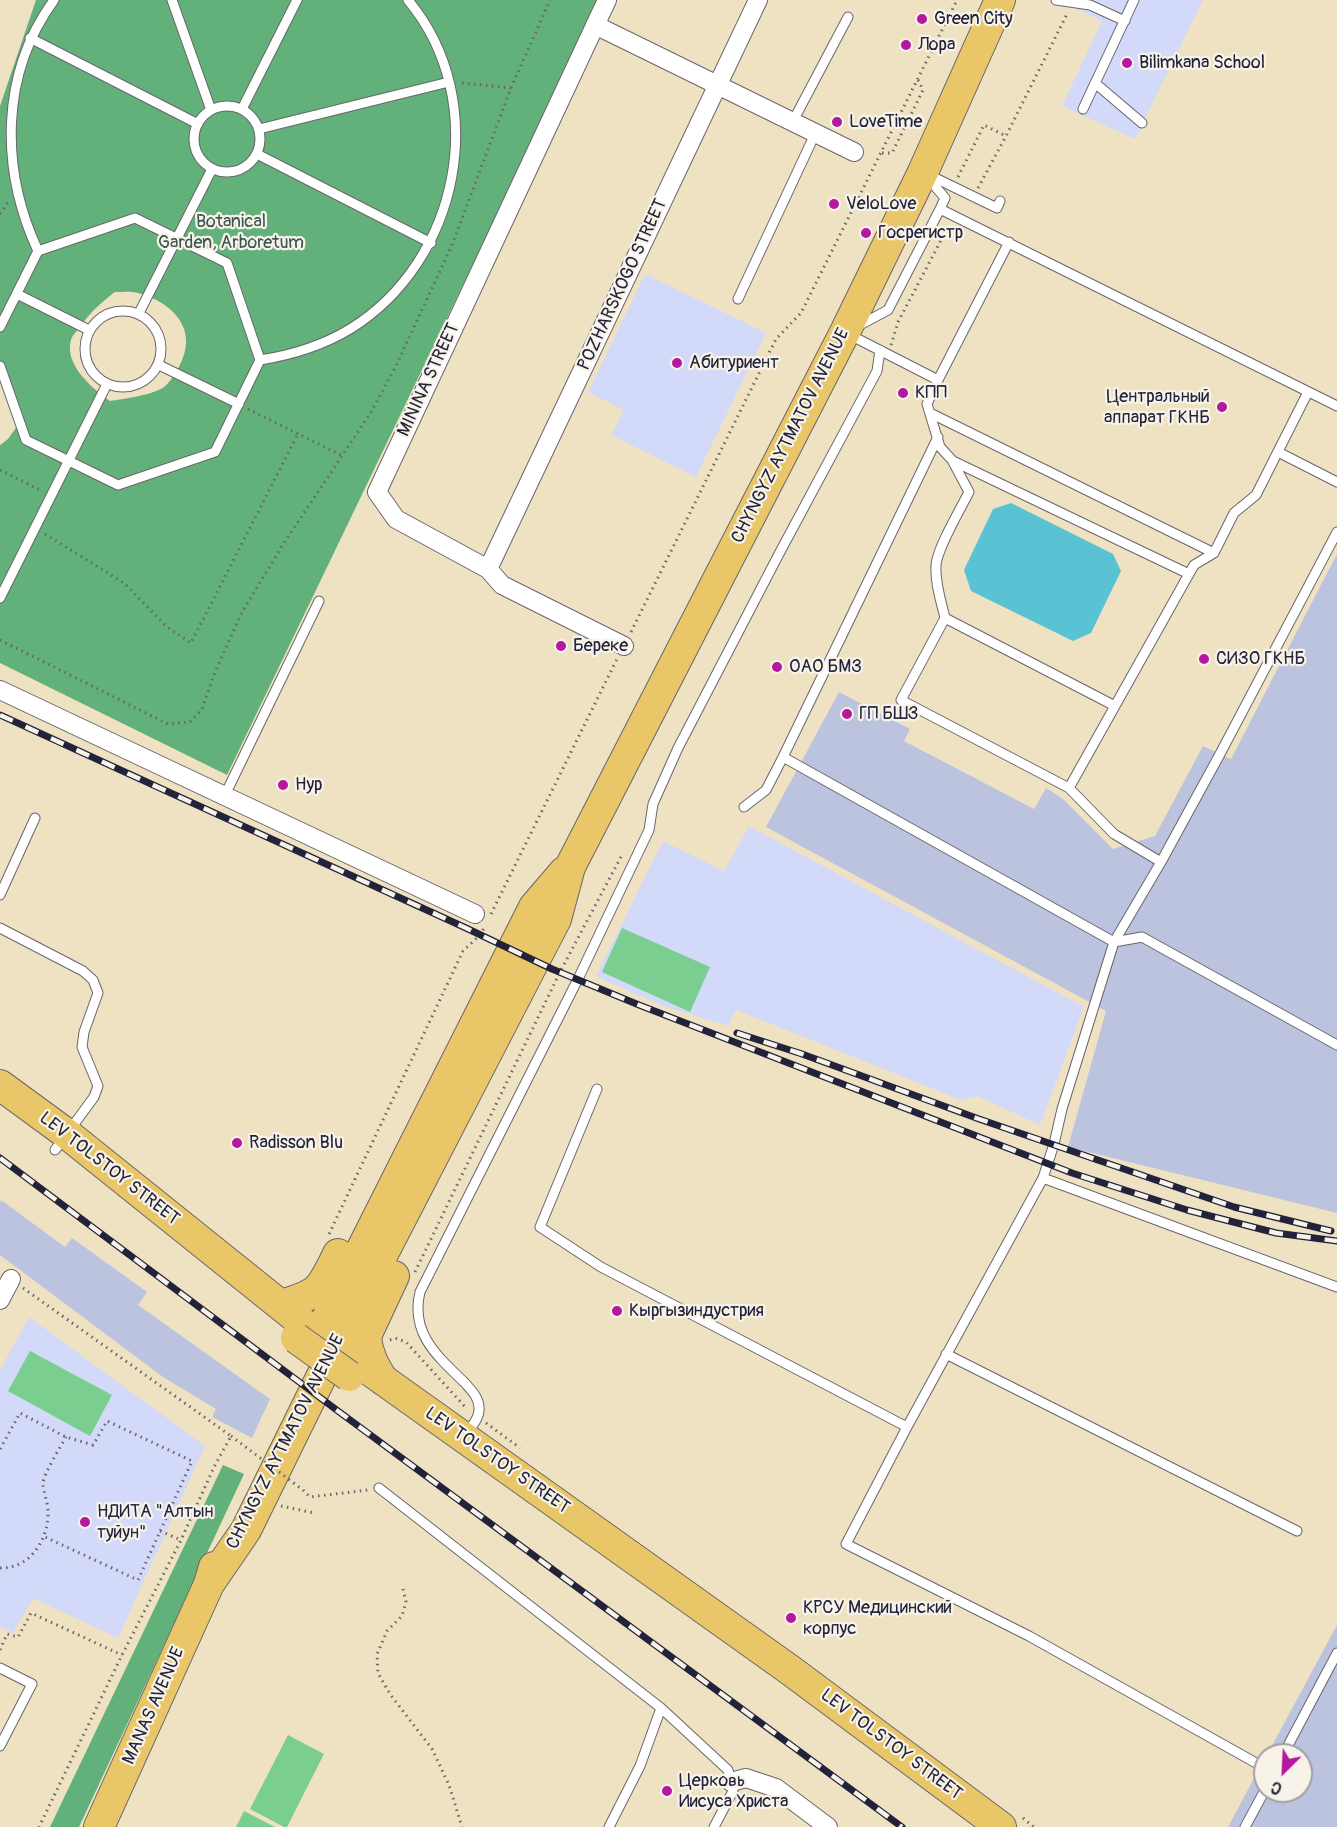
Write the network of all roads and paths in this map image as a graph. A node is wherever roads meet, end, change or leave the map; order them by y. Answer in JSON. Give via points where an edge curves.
{"nodes":[{"id":1,"x":54,"y":0,"type":"edge"},
{"id":2,"x":172,"y":0,"type":"edge"},
{"id":3,"x":297,"y":0,"type":"edge"},
{"id":4,"x":408,"y":0,"type":"edge"},
{"id":5,"x":550,"y":0,"type":"edge"},
{"id":6,"x":607,"y":0,"type":"edge"},
{"id":7,"x":758,"y":0,"type":"edge"},
{"id":8,"x":1056,"y":0,"type":"edge"},
{"id":9,"x":1134,"y":0,"type":"edge"},
{"id":10,"x":996,"y":3,"type":"edge"},
{"id":11,"x":848,"y":18,"type":"dead end"},
{"id":12,"x":1125,"y":21,"type":"junction"},
{"id":13,"x":595,"y":25,"type":"junction"},
{"id":14,"x":30,"y":38,"type":"junction"},
{"id":15,"x":918,"y":80,"type":"dead end"},
{"id":16,"x":449,"y":82,"type":"junction"},
{"id":17,"x":1095,"y":83,"type":"junction"},
{"id":18,"x":718,"y":85,"type":"junction"},
{"id":19,"x":511,"y":88,"type":"junction"},
{"id":20,"x":242,"y":109,"type":"junction"},
{"id":21,"x":1083,"y":109,"type":"dead end"},
{"id":22,"x":211,"y":110,"type":"junction"},
{"id":23,"x":792,"y":123,"type":"junction"},
{"id":24,"x":1142,"y":123,"type":"dead end"},
{"id":25,"x":198,"y":124,"type":"junction"},
{"id":26,"x":259,"y":129,"type":"junction"},
{"id":27,"x":815,"y":134,"type":"junction"},
{"id":28,"x":1006,"y":136,"type":"dead end"},
{"id":29,"x":854,"y":152,"type":"dead end"},
{"id":30,"x":881,"y":153,"type":"dead end"},
{"id":31,"x":257,"y":154,"type":"junction"},
{"id":32,"x":212,"y":168,"type":"junction"},
{"id":33,"x":923,"y":172,"type":"junction"},
{"id":34,"x":959,"y":177,"type":"dead end"},
{"id":35,"x":1000,"y":201,"type":"dead end"},
{"id":36,"x":940,"y":208,"type":"junction"},
{"id":37,"x":177,"y":238,"type":"junction"},
{"id":38,"x":1009,"y":242,"type":"junction"},
{"id":39,"x":430,"y":243,"type":"junction"},
{"id":40,"x":38,"y":251,"type":"junction"},
{"id":41,"x":17,"y":294,"type":"junction"},
{"id":42,"x":738,"y":299,"type":"dead end"},
{"id":43,"x":139,"y":313,"type":"junction"},
{"id":44,"x":0,"y":327,"type":"edge"},
{"id":45,"x":89,"y":330,"type":"junction"},
{"id":46,"x":845,"y":332,"type":"junction"},
{"id":47,"x":880,"y":350,"type":"junction"},
{"id":48,"x":260,"y":360,"type":"junction"},
{"id":49,"x":159,"y":364,"type":"junction"},
{"id":50,"x":0,"y":366,"type":"edge"},
{"id":51,"x":938,"y":380,"type":"junction"},
{"id":52,"x":107,"y":384,"type":"junction"},
{"id":53,"x":1308,"y":392,"type":"junction"},
{"id":54,"x":239,"y":404,"type":"junction"},
{"id":55,"x":1337,"y":406,"type":"edge"},
{"id":56,"x":930,"y":413,"type":"junction"},
{"id":57,"x":298,"y":434,"type":"junction"},
{"id":58,"x":938,"y":437,"type":"junction"},
{"id":59,"x":1278,"y":452,"type":"junction"},
{"id":60,"x":341,"y":455,"type":"junction"},
{"id":61,"x":952,"y":460,"type":"junction"},
{"id":62,"x":68,"y":461,"type":"junction"},
{"id":63,"x":0,"y":470,"type":"edge"},
{"id":64,"x":1337,"y":482,"type":"edge"},
{"id":65,"x":51,"y":496,"type":"junction"},
{"id":66,"x":35,"y":528,"type":"junction"},
{"id":67,"x":1337,"y":532,"type":"edge"},
{"id":68,"x":1214,"y":553,"type":"junction"},
{"id":69,"x":488,"y":569,"type":"junction"},
{"id":70,"x":1189,"y":574,"type":"junction"},
{"id":71,"x":0,"y":598,"type":"edge"},
{"id":72,"x":319,"y":601,"type":"dead end"},
{"id":73,"x":945,"y":618,"type":"junction"},
{"id":74,"x":0,"y":640,"type":"edge"},
{"id":75,"x":624,"y":646,"type":"dead end"},
{"id":76,"x":0,"y":690,"type":"edge"},
{"id":77,"x":1115,"y":706,"type":"junction"},
{"id":78,"x":783,"y":757,"type":"junction"},
{"id":79,"x":1069,"y":788,"type":"junction"},
{"id":80,"x":224,"y":797,"type":"junction"},
{"id":81,"x":744,"y":807,"type":"dead end"},
{"id":82,"x":35,"y":818,"type":"dead end"},
{"id":83,"x":1161,"y":862,"type":"junction"},
{"id":84,"x":0,"y":895,"type":"edge"},
{"id":85,"x":475,"y":915,"type":"dead end"},
{"id":86,"x":0,"y":928,"type":"edge"},
{"id":87,"x":1114,"y":942,"type":"junction"},
{"id":88,"x":512,"y":977,"type":"junction"},
{"id":89,"x":1337,"y":1045,"type":"edge"},
{"id":90,"x":0,"y":1085,"type":"edge"},
{"id":91,"x":597,"y":1089,"type":"dead end"},
{"id":92,"x":0,"y":1107,"type":"edge"},
{"id":93,"x":61,"y":1142,"type":"junction"},
{"id":94,"x":1043,"y":1178,"type":"junction"},
{"id":95,"x":11,"y":1279,"type":"joint"},
{"id":96,"x":1337,"y":1287,"type":"edge"},
{"id":97,"x":0,"y":1300,"type":"edge"},
{"id":98,"x":281,"y":1305,"type":"junction"},
{"id":99,"x":300,"y":1331,"type":"junction"},
{"id":100,"x":946,"y":1354,"type":"junction"},
{"id":101,"x":354,"y":1369,"type":"junction"},
{"id":102,"x":383,"y":1380,"type":"junction"},
{"id":103,"x":907,"y":1426,"type":"junction"},
{"id":104,"x":231,"y":1436,"type":"junction"},
{"id":105,"x":66,"y":1437,"type":"junction"},
{"id":106,"x":464,"y":1437,"type":"junction"},
{"id":107,"x":0,"y":1449,"type":"edge"},
{"id":108,"x":379,"y":1488,"type":"joint"},
{"id":109,"x":280,"y":1505,"type":"dead end"},
{"id":110,"x":314,"y":1513,"type":"dead end"},
{"id":111,"x":160,"y":1531,"type":"junction"},
{"id":112,"x":1297,"y":1532,"type":"dead end"},
{"id":113,"x":45,"y":1538,"type":"junction"},
{"id":114,"x":182,"y":1540,"type":"junction"},
{"id":115,"x":0,"y":1568,"type":"edge"},
{"id":116,"x":209,"y":1584,"type":"joint"},
{"id":117,"x":403,"y":1590,"type":"dead end"},
{"id":118,"x":0,"y":1650,"type":"edge"},
{"id":119,"x":1337,"y":1653,"type":"edge"},
{"id":120,"x":122,"y":1655,"type":"junction"},
{"id":121,"x":0,"y":1668,"type":"edge"},
{"id":122,"x":661,"y":1708,"type":"junction"},
{"id":123,"x":1289,"y":1743,"type":"edge"},
{"id":124,"x":0,"y":1746,"type":"edge"},
{"id":125,"x":1253,"y":1761,"type":"edge"},
{"id":126,"x":731,"y":1782,"type":"junction"},
{"id":127,"x":1258,"y":1803,"type":"edge"},
{"id":128,"x":39,"y":1827,"type":"edge"},
{"id":129,"x":99,"y":1827,"type":"edge"},
{"id":130,"x":462,"y":1827,"type":"edge"},
{"id":131,"x":609,"y":1827,"type":"edge"},
{"id":132,"x":714,"y":1827,"type":"edge"},
{"id":133,"x":828,"y":1827,"type":"edge"},
{"id":134,"x":967,"y":1827,"type":"edge"},
{"id":135,"x":1001,"y":1827,"type":"edge"},
{"id":136,"x":1245,"y":1827,"type":"edge"}],
"edges":[{"from":1,"to":14,"type":"lane"},
{"from":2,"to":22,"type":"lane"},
{"from":3,"to":20,"type":"lane"},
{"from":4,"to":16,"type":"lane","via":[[434,41]]},
{"from":5,"to":19,"type":"path"},
{"from":6,"to":13,"type":"street","name":"MININA STREET"},
{"from":7,"to":18,"type":"street","name":"POZHARSKOGO STREET"},
{"from":8,"to":12,"type":"lane","via":[[1090,4]]},
{"from":9,"to":12,"type":"lane"},
{"from":10,"to":33,"type":"main road","name":"CHYNGYZ AYTMATOV AVENUE"},
{"from":11,"to":23,"type":"lane"},
{"from":12,"to":17,"type":"lane"},
{"from":13,"to":18,"type":"street"},
{"from":13,"to":69,"type":"street","name":"MININA STREET","via":[[377,492],[396,519]]},
{"from":14,"to":25,"type":"lane"},
{"from":14,"to":40,"type":"lane","via":[[10,101],[7,145],[14,193]]},
{"from":15,"to":30,"type":"path","via":[[923,90],[909,120],[892,153]]},
{"from":16,"to":19,"type":"path"},
{"from":16,"to":26,"type":"lane"},
{"from":16,"to":39,"type":"lane","via":[[456,122],[455,164],[446,204]]},
{"from":17,"to":21,"type":"lane"},
{"from":17,"to":24,"type":"lane"},
{"from":18,"to":23,"type":"street"},
{"from":18,"to":69,"type":"street","name":"POZHARSKOGO STREET"},
{"from":19,"to":60,"type":"path","via":[[452,245],[396,366],[370,414]]},
{"from":20,"to":22,"type":"lane","via":[[232,106]]},
{"from":20,"to":26,"type":"lane"},
{"from":22,"to":25,"type":"lane"},
{"from":23,"to":27,"type":"street"},
{"from":25,"to":32,"type":"lane","via":[[198,154]]},
{"from":26,"to":31,"type":"lane"},
{"from":27,"to":29,"type":"street"},
{"from":27,"to":42,"type":"lane"},
{"from":28,"to":34,"type":"path","via":[[984,125]]},
{"from":31,"to":32,"type":"lane","via":[[238,171]]},
{"from":31,"to":39,"type":"lane"},
{"from":32,"to":37,"type":"lane"},
{"from":33,"to":35,"type":"lane","via":[[997,208]]},
{"from":33,"to":36,"type":"lane","via":[[945,198]]},
{"from":33,"to":46,"type":"main road","name":"CHYNGYZ AYTMATOV AVENUE"},
{"from":36,"to":38,"type":"lane"},
{"from":36,"to":46,"type":"lane","via":[[888,310]]},
{"from":37,"to":40,"type":"lane","via":[[135,218]]},
{"from":37,"to":43,"type":"lane"},
{"from":37,"to":48,"type":"lane","via":[[227,263]]},
{"from":38,"to":51,"type":"lane"},
{"from":38,"to":53,"type":"lane"},
{"from":39,"to":48,"type":"lane","via":[[404,282],[350,329],[307,349]]},
{"from":40,"to":41,"type":"lane"},
{"from":41,"to":44,"type":"lane"},
{"from":41,"to":45,"type":"lane"},
{"from":43,"to":45,"type":"lane","via":[[111,312]]},
{"from":43,"to":49,"type":"lane","via":[[160,335]]},
{"from":45,"to":52,"type":"lane","via":[[84,345],[86,361],[94,375]]},
{"from":46,"to":47,"type":"lane"},
{"from":46,"to":88,"type":"main road","name":"CHYNGYZ AYTMATOV AVENUE","via":[[570,867],[556,919]]},
{"from":47,"to":51,"type":"lane"},
{"from":47,"to":106,"type":"lane","via":[[877,370],[678,748],[653,804],[648,830],[578,979],[420,1292],[417,1314],[429,1346],[478,1399],[477,1417]]},
{"from":48,"to":54,"type":"lane"},
{"from":49,"to":52,"type":"lane","via":[[150,377],[137,385]]},
{"from":49,"to":54,"type":"lane"},
{"from":50,"to":62,"type":"lane","via":[[26,440]]},
{"from":51,"to":56,"type":"lane","via":[[927,404]]},
{"from":52,"to":62,"type":"lane"},
{"from":53,"to":55,"type":"lane"},
{"from":53,"to":59,"type":"lane"},
{"from":54,"to":57,"type":"path"},
{"from":54,"to":62,"type":"lane","via":[[215,452],[118,485]]},
{"from":56,"to":58,"type":"lane"},
{"from":56,"to":68,"type":"lane"},
{"from":57,"to":60,"type":"path"},
{"from":57,"to":66,"type":"path","via":[[191,643],[167,627],[124,583]]},
{"from":58,"to":61,"type":"lane","via":[[940,447]]},
{"from":58,"to":78,"type":"lane"},
{"from":59,"to":64,"type":"lane"},
{"from":59,"to":68,"type":"lane","via":[[1256,495],[1234,513]]},
{"from":60,"to":74,"type":"path","via":[[242,612],[201,709],[190,722],[168,724]]},
{"from":61,"to":70,"type":"lane"},
{"from":61,"to":73,"type":"lane","via":[[969,492],[935,563]]},
{"from":62,"to":65,"type":"lane"},
{"from":63,"to":65,"type":"path"},
{"from":65,"to":66,"type":"lane"},
{"from":66,"to":71,"type":"lane"},
{"from":67,"to":83,"type":"lane"},
{"from":68,"to":70,"type":"lane","via":[[1194,565]]},
{"from":69,"to":75,"type":"street","name":"MININA STREET","via":[[502,585]]},
{"from":70,"to":77,"type":"lane"},
{"from":72,"to":80,"type":"lane"},
{"from":73,"to":77,"type":"lane"},
{"from":73,"to":79,"type":"lane","via":[[901,700]]},
{"from":76,"to":80,"type":"street"},
{"from":77,"to":79,"type":"lane"},
{"from":78,"to":81,"type":"lane","via":[[765,790]]},
{"from":78,"to":87,"type":"lane"},
{"from":79,"to":83,"type":"lane","via":[[1114,834]]},
{"from":80,"to":85,"type":"street"},
{"from":82,"to":84,"type":"lane"},
{"from":83,"to":87,"type":"lane"},
{"from":86,"to":93,"type":"lane","via":[[82,971],[93,980],[98,993],[82,1047],[98,1086]]},
{"from":87,"to":89,"type":"lane","via":[[1142,937]]},
{"from":87,"to":94,"type":"lane"},
{"from":88,"to":98,"type":"main road","via":[[472,1002],[320,1288]]},
{"from":88,"to":102,"type":"main road","via":[[514,1023],[366,1336],[371,1360]]},
{"from":88,"to":116,"type":"main road","name":"CHYNGYZ AYTMATOV AVENUE","via":[[246,1530]]},
{"from":90,"to":93,"type":"main road","name":"LEV TOLSTOY STREET"},
{"from":91,"to":103,"type":"lane","via":[[540,1227],[601,1267]]},
{"from":92,"to":93,"type":"main road","name":"LEV TOLSTOY STREET"},
{"from":93,"to":98,"type":"main road","name":"LEV TOLSTOY STREET"},
{"from":93,"to":99,"type":"main road","name":"LEV TOLSTOY STREET"},
{"from":94,"to":96,"type":"lane"},
{"from":94,"to":100,"type":"lane"},
{"from":95,"to":97,"type":"street"},
{"from":95,"to":104,"type":"path"},
{"from":98,"to":99,"type":"main road","name":"LEV TOLSTOY STREET"},
{"from":99,"to":101,"type":"main road","name":"LEV TOLSTOY STREET"},
{"from":100,"to":103,"type":"lane"},
{"from":100,"to":112,"type":"lane"},
{"from":101,"to":102,"type":"main road","name":"LEV TOLSTOY STREET"},
{"from":101,"to":134,"type":"main road","name":"LEV TOLSTOY STREET"},
{"from":102,"to":106,"type":"main road","name":"LEV TOLSTOY STREET"},
{"from":103,"to":125,"type":"lane","via":[[846,1544],[1029,1636]]},
{"from":104,"to":108,"type":"path","bridge":true,"via":[[310,1497]]},
{"from":104,"to":114,"type":"path"},
{"from":105,"to":107,"type":"path","via":[[20,1413]]},
{"from":105,"to":111,"type":"path","via":[[93,1445],[107,1421],[192,1461]]},
{"from":105,"to":113,"type":"path","via":[[43,1482],[48,1509]]},
{"from":106,"to":135,"type":"main road","name":"LEV TOLSTOY STREET","via":[[790,1670]]},
{"from":108,"to":122,"type":"lane"},
{"from":109,"to":110,"type":"path"},
{"from":111,"to":113,"type":"path","via":[[138,1580]]},
{"from":111,"to":114,"type":"path"},
{"from":113,"to":115,"type":"path","via":[[21,1563]]},
{"from":114,"to":120,"type":"path"},
{"from":116,"to":129,"type":"main road","name":"MANAS AVENUE"},
{"from":117,"to":130,"type":"path","via":[[406,1602],[402,1616],[387,1631],[377,1654],[378,1673],[432,1749]]},
{"from":118,"to":120,"type":"path","via":[[7,1634],[18,1637],[31,1613]]},
{"from":119,"to":123,"type":"lane"},
{"from":120,"to":128,"type":"path"},
{"from":121,"to":124,"type":"lane","via":[[32,1684]]},
{"from":122,"to":126,"type":"lane","via":[[728,1770]]},
{"from":122,"to":131,"type":"lane","via":[[640,1766]]},
{"from":126,"to":132,"type":"lane","via":[[733,1791]]},
{"from":126,"to":133,"type":"street","via":[[747,1778],[776,1788]]},
{"from":127,"to":136,"type":"lane"}]}
